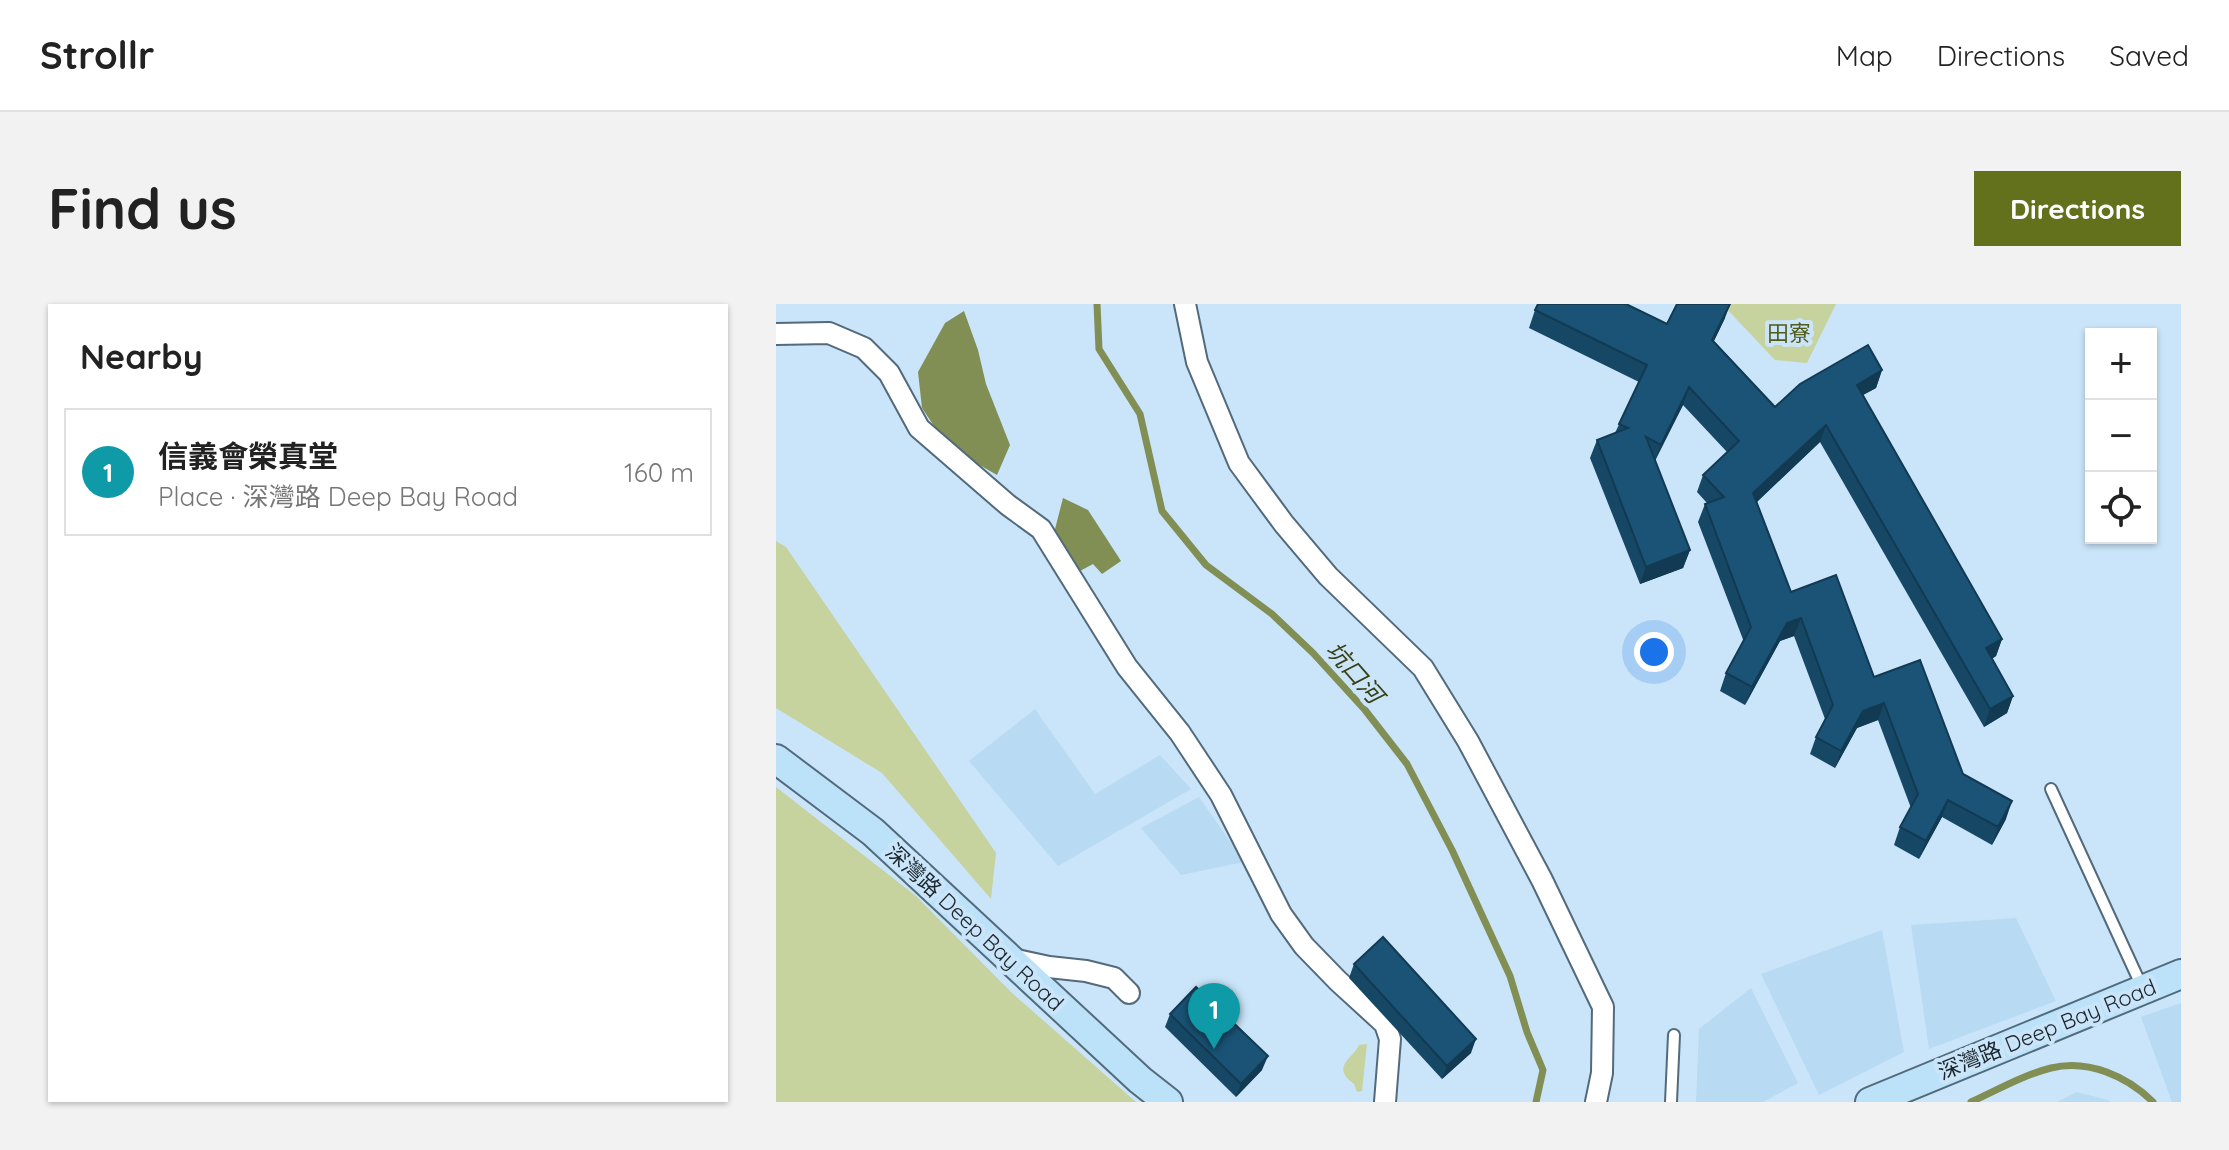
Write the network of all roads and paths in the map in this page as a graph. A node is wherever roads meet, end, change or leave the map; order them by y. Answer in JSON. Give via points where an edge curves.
{"nodes":[{"id":1,"x":1185,"y":304,"type":"edge"},
{"id":2,"x":776,"y":334,"type":"edge"},
{"id":3,"x":776,"y":759,"type":"edge"},
{"id":4,"x":2051,"y":789,"type":"dead end"},
{"id":5,"x":1008,"y":958,"type":"junction"},
{"id":6,"x":2181,"y":974,"type":"edge"},
{"id":7,"x":2143,"y":988,"type":"junction"},
{"id":8,"x":1129,"y":993,"type":"dead end"},
{"id":9,"x":1674,"y":1035,"type":"dead end"},
{"id":10,"x":1168,"y":1102,"type":"edge"},
{"id":11,"x":1385,"y":1102,"type":"edge"},
{"id":12,"x":1596,"y":1102,"type":"edge"},
{"id":13,"x":1671,"y":1102,"type":"edge"},
{"id":14,"x":1870,"y":1102,"type":"edge"}],
"edges":[{"from":1,"to":12,"type":"street","via":[[1197,362],[1239,463],[1328,576],[1423,668],[1542,880],[1603,1007]]},
{"from":2,"to":11,"type":"street","via":[[829,333],[864,348],[889,373],[919,428],[1041,529],[1127,667],[1221,795],[1281,914],[1304,946],[1385,1024],[1390,1039]]},
{"from":3,"to":5,"type":"street","name":"深灣路 Deep Bay Road","via":[[873,832]]},
{"from":4,"to":7,"type":"lane"},
{"from":5,"to":8,"type":"street","via":[[1114,978]]},
{"from":5,"to":10,"type":"street","name":"深灣路 Deep Bay Road"},
{"from":6,"to":7,"type":"street","name":"深灣路 Deep Bay Road"},
{"from":7,"to":14,"type":"street","name":"深灣路 Deep Bay Road"},
{"from":9,"to":13,"type":"lane"}]}
